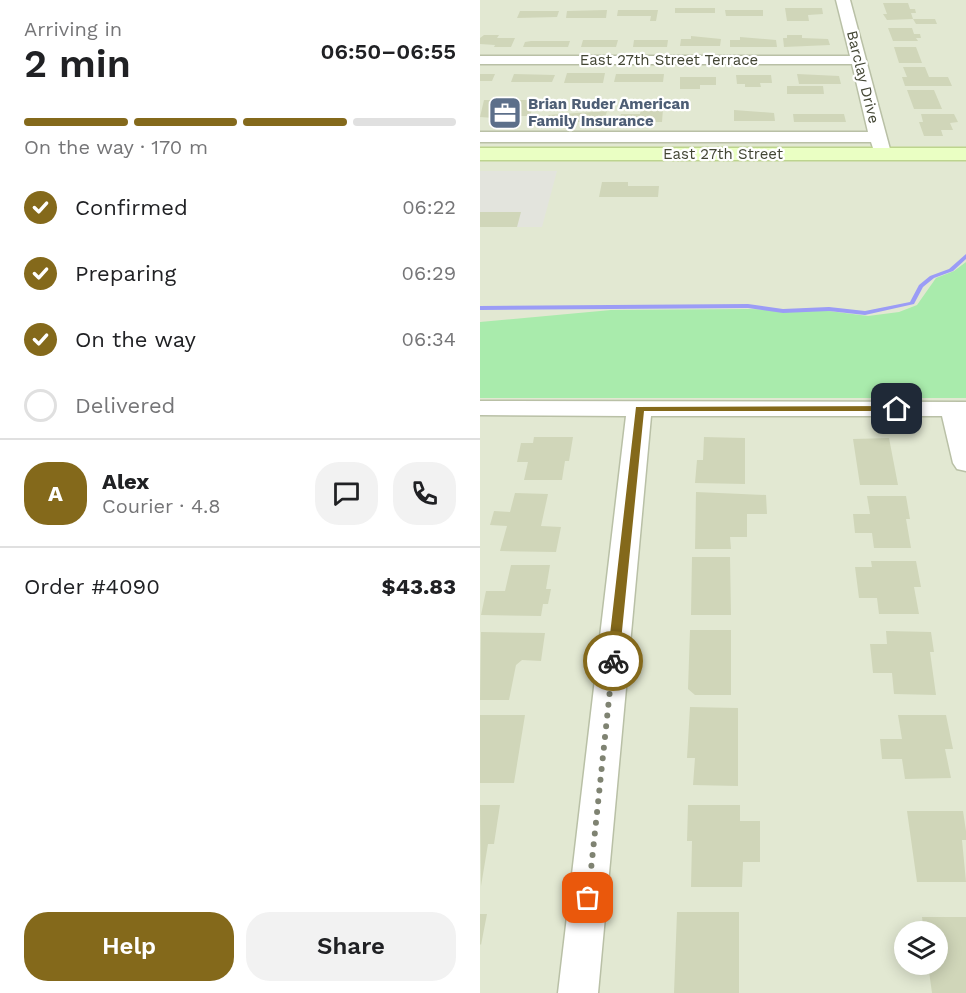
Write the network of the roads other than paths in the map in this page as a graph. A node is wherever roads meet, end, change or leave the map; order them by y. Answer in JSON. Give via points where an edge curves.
{"nodes":[{"id":1,"x":843,"y":0,"type":"edge"},
{"id":2,"x":480,"y":60,"type":"edge"},
{"id":3,"x":859,"y":60,"type":"junction"},
{"id":4,"x":480,"y":137,"type":"edge"},
{"id":5,"x":880,"y":145,"type":"junction"},
{"id":6,"x":480,"y":153,"type":"edge"},
{"id":7,"x":966,"y":154,"type":"edge"},
{"id":8,"x":480,"y":408,"type":"edge"},
{"id":9,"x":639,"y":409,"type":"junction"},
{"id":10,"x":959,"y":409,"type":"edge"},
{"id":11,"x":966,"y":463,"type":"edge"},
{"id":12,"x":578,"y":993,"type":"edge"}],
"edges":[{"from":1,"to":3,"type":"street","name":"Barclay Drive"},
{"from":2,"to":3,"type":"street","name":"East 27th Street Terrace"},
{"from":3,"to":5,"type":"street","name":"Barclay Drive"},
{"from":4,"to":5,"type":"street"},
{"from":5,"to":6,"type":"main road","name":"East 27th Street"},
{"from":5,"to":7,"type":"main road","name":"East 27th Street"},
{"from":8,"to":9,"type":"street"},
{"from":9,"to":10,"type":"street"},
{"from":9,"to":12,"type":"street"},
{"from":10,"to":11,"type":"street"}]}
